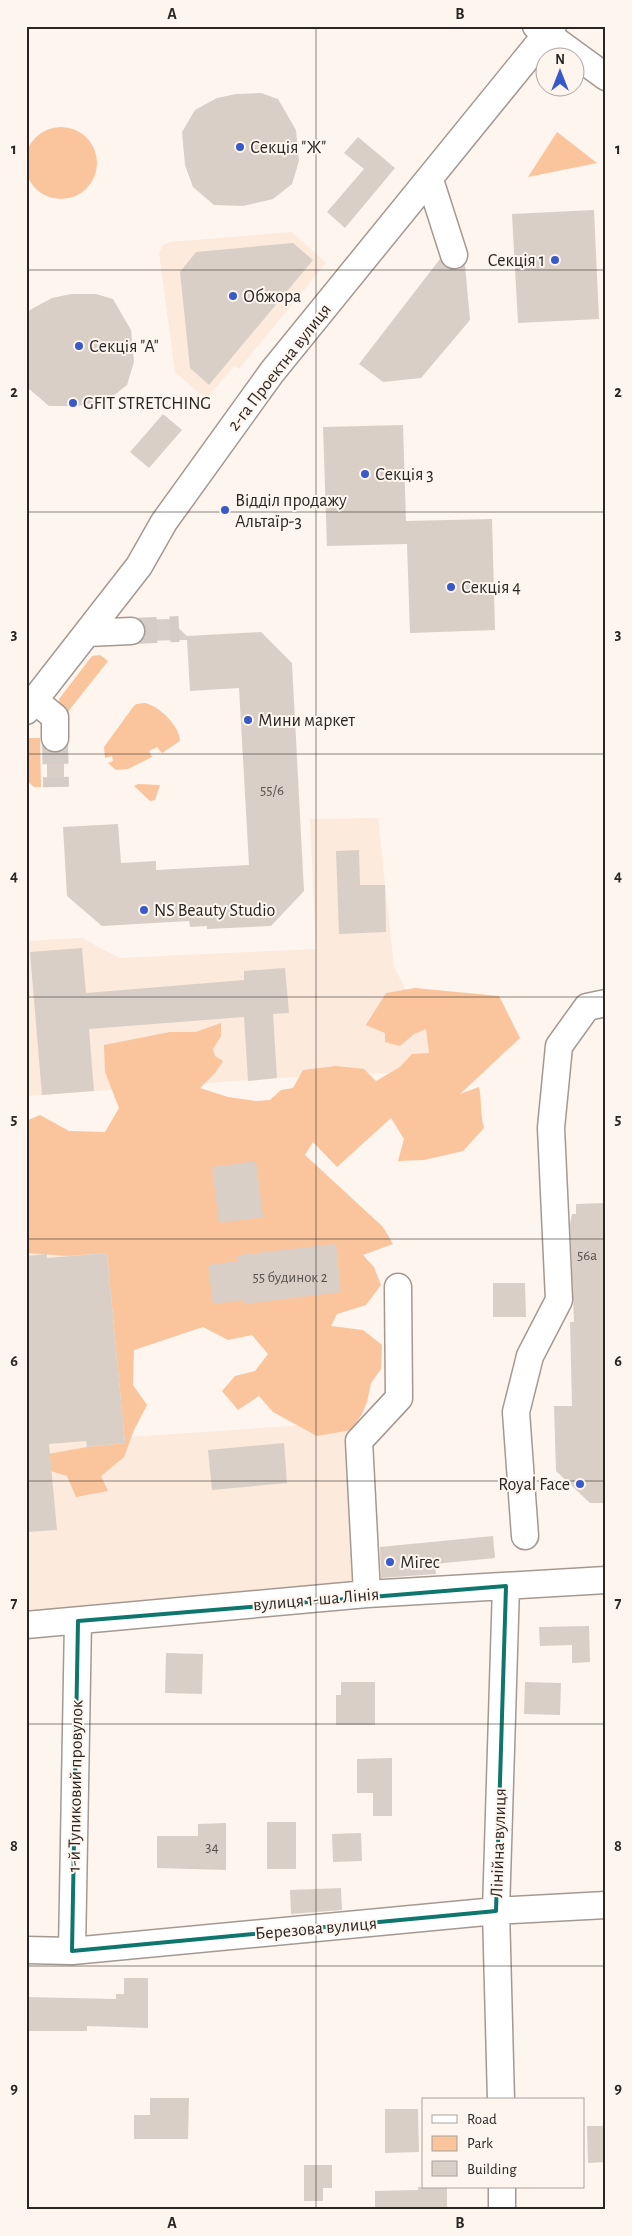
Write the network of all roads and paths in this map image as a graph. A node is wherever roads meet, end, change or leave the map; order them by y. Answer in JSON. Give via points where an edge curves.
{"nodes":[{"id":1,"x":546,"y":29,"type":"edge"},
{"id":2,"x":606,"y":77,"type":"edge"},
{"id":3,"x":430,"y":180,"type":"junction"},
{"id":4,"x":454,"y":255,"type":"dead end"},
{"id":5,"x":131,"y":631,"type":"tunnel mouth"},
{"id":6,"x":87,"y":633,"type":"junction"},
{"id":7,"x":30,"y":705,"type":"edge"},
{"id":8,"x":55,"y":738,"type":"tunnel mouth"},
{"id":9,"x":606,"y":1003,"type":"edge"},
{"id":10,"x":398,"y":1287,"type":"dead end"},
{"id":11,"x":525,"y":1536,"type":"dead end"},
{"id":12,"x":606,"y":1580,"type":"edge"},
{"id":13,"x":506,"y":1586,"type":"junction"},
{"id":14,"x":367,"y":1594,"type":"junction"},
{"id":15,"x":78,"y":1621,"type":"junction"},
{"id":16,"x":26,"y":1625,"type":"edge"},
{"id":17,"x":606,"y":1905,"type":"edge"},
{"id":18,"x":496,"y":1911,"type":"junction"},
{"id":19,"x":26,"y":1950,"type":"edge"},
{"id":20,"x":72,"y":1951,"type":"junction"},
{"id":21,"x":501,"y":2098,"type":"edge"},
{"id":22,"x":502,"y":2188,"type":"edge"},
{"id":23,"x":502,"y":2210,"type":"edge"}],
"edges":[{"from":1,"to":2,"type":"street"},
{"from":1,"to":3,"type":"street","name":"2-га Проектна вулиця"},
{"from":3,"to":4,"type":"street"},
{"from":3,"to":6,"type":"street","name":"2-га Проектна вулиця","via":[[272,372],[164,522],[139,566]]},
{"from":5,"to":6,"type":"street"},
{"from":6,"to":7,"type":"street","name":"2-га Проектна вулиця"},
{"from":7,"to":8,"type":"street","via":[[55,717]]},
{"from":9,"to":11,"type":"street","via":[[587,1007],[559,1046],[552,1128],[559,1300],[530,1356],[516,1412]]},
{"from":10,"to":14,"type":"street","via":[[399,1398],[359,1441]]},
{"from":12,"to":13,"type":"street","name":"вулиця 1-ша Лінія"},
{"from":13,"to":14,"type":"street","name":"вулиця 1-ша Лінія"},
{"from":13,"to":18,"type":"street","name":"Лінійна вулиця"},
{"from":14,"to":15,"type":"street","name":"вулиця 1-ша Лінія"},
{"from":15,"to":16,"type":"street","name":"вулиця 1-ша Лінія"},
{"from":15,"to":20,"type":"street","name":"1-й Тупиковий провулок"},
{"from":17,"to":18,"type":"street","name":"Березова вулиця"},
{"from":18,"to":20,"type":"street","name":"Березова вулиця"},
{"from":18,"to":21,"type":"street","name":"Лінійна вулиця"},
{"from":19,"to":20,"type":"street","name":"Березова вулиця"},
{"from":22,"to":23,"type":"street"}]}
